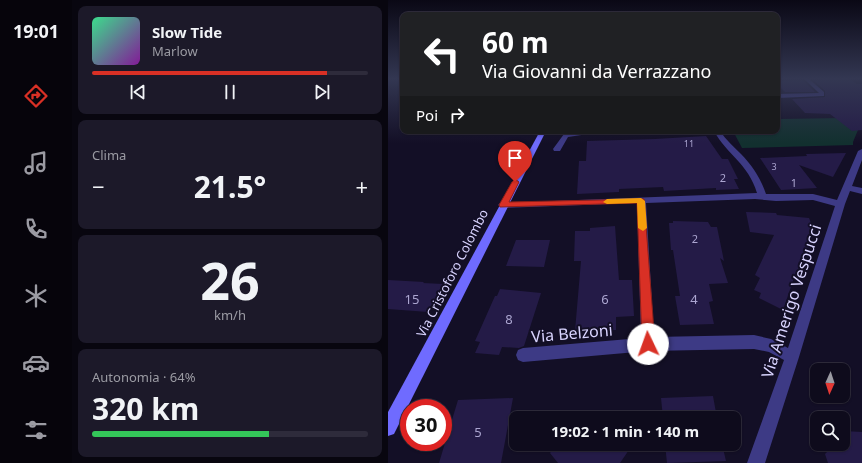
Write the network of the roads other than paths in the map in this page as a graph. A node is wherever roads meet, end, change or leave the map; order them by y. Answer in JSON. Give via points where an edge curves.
{"nodes":[{"id":1,"x":541,"y":134,"type":"edge"},
{"id":2,"x":573,"y":134,"type":"edge"},
{"id":3,"x":719,"y":134,"type":"edge"},
{"id":4,"x":557,"y":149,"type":"dead end"},
{"id":5,"x":862,"y":151,"type":"edge"},
{"id":6,"x":846,"y":188,"type":"junction"},
{"id":7,"x":862,"y":191,"type":"edge"},
{"id":8,"x":762,"y":196,"type":"junction"},
{"id":9,"x":641,"y":201,"type":"junction"},
{"id":10,"x":840,"y":204,"type":"junction"},
{"id":11,"x":503,"y":205,"type":"junction"},
{"id":12,"x":648,"y":344,"type":"junction"},
{"id":13,"x":523,"y":355,"type":"dead end"},
{"id":14,"x":792,"y":357,"type":"junction"},
{"id":15,"x":388,"y":428,"type":"edge"},
{"id":16,"x":756,"y":463,"type":"edge"}],
"edges":[{"from":1,"to":11,"type":"street","name":"Via Cristoforo Colombo"},
{"from":2,"to":4,"type":"street","via":[[566,135]]},
{"from":3,"to":8,"type":"street","via":[[749,168]]},
{"from":5,"to":6,"type":"street","name":"Via Amerigo Vespucci"},
{"from":6,"to":7,"type":"street"},
{"from":6,"to":10,"type":"street","name":"Via Amerigo Vespucci"},
{"from":8,"to":9,"type":"street"},
{"from":8,"to":10,"type":"street","via":[[813,198]]},
{"from":9,"to":11,"type":"street"},
{"from":9,"to":12,"type":"street"},
{"from":10,"to":14,"type":"street","name":"Via Amerigo Vespucci"},
{"from":11,"to":15,"type":"street","name":"Via Cristoforo Colombo"},
{"from":12,"to":13,"type":"street","name":"Via Belzoni"},
{"from":12,"to":14,"type":"street","name":"Via Belzoni","via":[[754,342],[771,346]]},
{"from":14,"to":16,"type":"street","name":"Via Amerigo Vespucci"}]}
